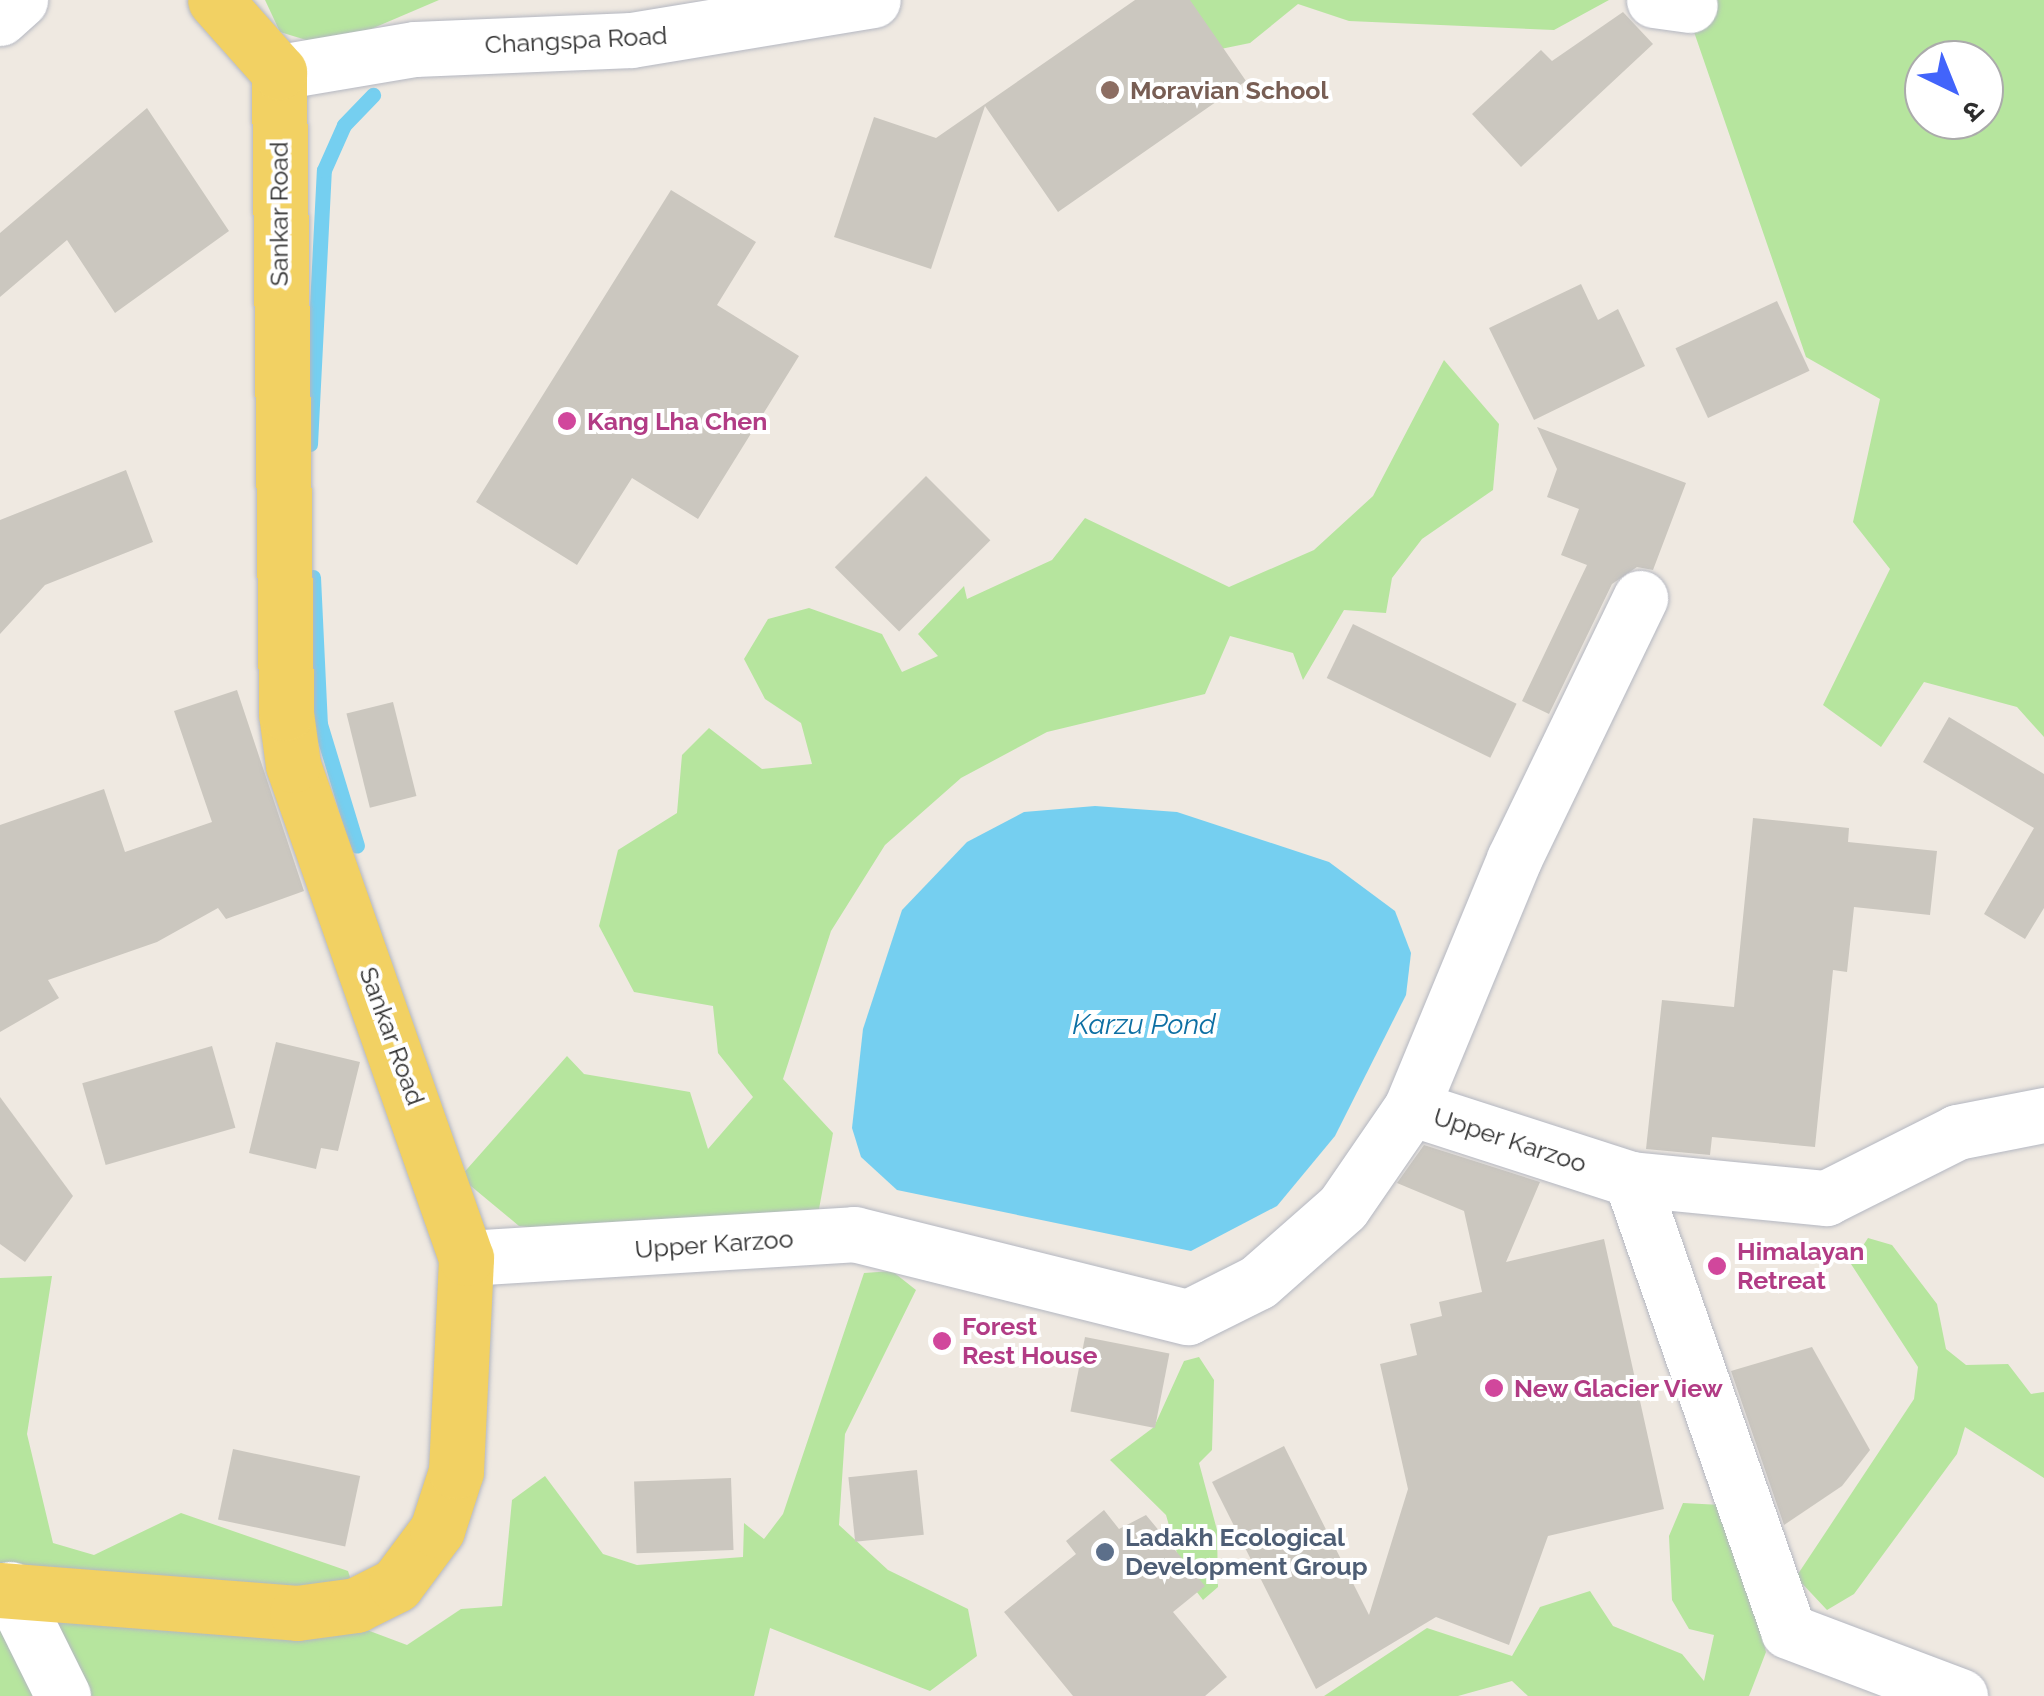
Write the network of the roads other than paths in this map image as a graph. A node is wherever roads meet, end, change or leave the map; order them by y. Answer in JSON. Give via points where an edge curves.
{"nodes":[{"id":1,"x":20,"y":0,"type":"edge"},
{"id":2,"x":215,"y":0,"type":"edge"},
{"id":3,"x":872,"y":0,"type":"edge"},
{"id":4,"x":0,"y":18,"type":"edge"},
{"id":5,"x":279,"y":72,"type":"junction"},
{"id":6,"x":1640,"y":598,"type":"dead end"},
{"id":7,"x":1411,"y":1108,"type":"junction"},
{"id":8,"x":2044,"y":1115,"type":"edge"},
{"id":9,"x":1631,"y":1178,"type":"junction"},
{"id":10,"x":466,"y":1258,"type":"junction"},
{"id":11,"x":5,"y":1589,"type":"edge"},
{"id":12,"x":63,"y":1696,"type":"edge"},
{"id":13,"x":1960,"y":1696,"type":"edge"}],
"edges":[{"from":1,"to":4,"type":"street"},
{"from":2,"to":5,"type":"main road"},
{"from":3,"to":5,"type":"street","name":"Changspa Road","via":[[632,40],[414,49]]},
{"from":5,"to":10,"type":"main road","name":"Sankar Road","via":[[278,548],[294,766]]},
{"from":6,"to":7,"type":"street","via":[[1514,860]]},
{"from":7,"to":9,"type":"street","name":"Upper Karzoo"},
{"from":7,"to":10,"type":"street","name":"Upper Karzoo","via":[[1343,1207],[1258,1282],[1188,1317],[854,1234]]},
{"from":8,"to":9,"type":"street","name":"Upper Karzoo","via":[[1958,1132],[1826,1198]]},
{"from":9,"to":13,"type":"street","via":[[1788,1631]]},
{"from":10,"to":11,"type":"main road","name":"Sankar Road","via":[[456,1470],[438,1530],[396,1585],[356,1604],[297,1613]]},
{"from":11,"to":12,"type":"street"}]}
